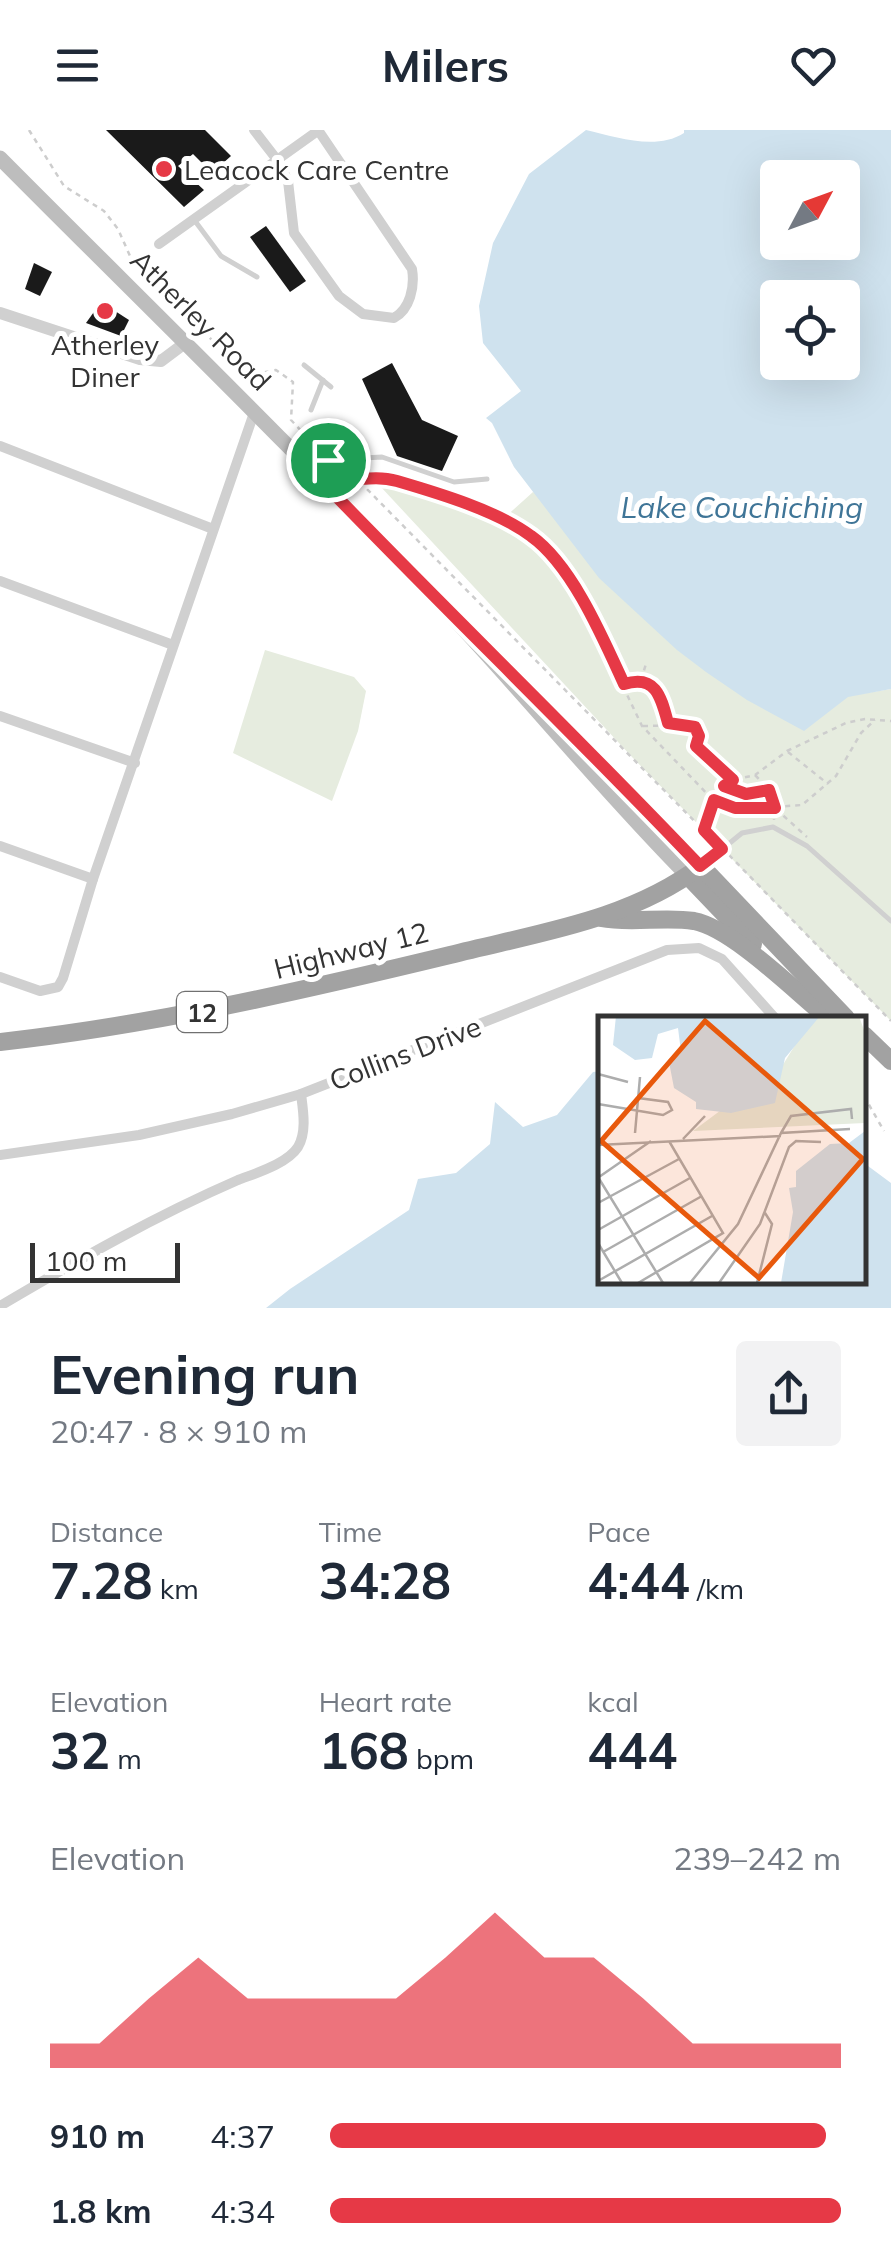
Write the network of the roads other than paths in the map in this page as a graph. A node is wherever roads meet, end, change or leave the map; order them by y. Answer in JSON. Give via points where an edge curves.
{"nodes":[{"id":1,"x":254,"y":130,"type":"edge"},
{"id":2,"x":318,"y":130,"type":"edge"},
{"id":3,"x":0,"y":158,"type":"edge"},
{"id":4,"x":278,"y":161,"type":"junction"},
{"id":5,"x":193,"y":219,"type":"junction"},
{"id":6,"x":159,"y":244,"type":"road end"},
{"id":7,"x":257,"y":276,"type":"dead end"},
{"id":8,"x":0,"y":313,"type":"edge"},
{"id":9,"x":185,"y":343,"type":"junction"},
{"id":10,"x":304,"y":365,"type":"dead end"},
{"id":11,"x":322,"y":380,"type":"junction"},
{"id":12,"x":331,"y":387,"type":"dead end"},
{"id":13,"x":312,"y":410,"type":"dead end"},
{"id":14,"x":254,"y":413,"type":"junction"},
{"id":15,"x":0,"y":446,"type":"edge"},
{"id":16,"x":311,"y":470,"type":"junction"},
{"id":17,"x":488,"y":479,"type":"dead end"},
{"id":18,"x":213,"y":529,"type":"junction"},
{"id":19,"x":0,"y":581,"type":"edge"},
{"id":20,"x":172,"y":645,"type":"junction"},
{"id":21,"x":0,"y":716,"type":"edge"},
{"id":22,"x":135,"y":763,"type":"junction"},
{"id":23,"x":0,"y":846,"type":"edge"},
{"id":24,"x":694,"y":871,"type":"junction"},
{"id":25,"x":93,"y":879,"type":"junction"},
{"id":26,"x":600,"y":918,"type":"junction"},
{"id":27,"x":891,"y":921,"type":"edge"},
{"id":28,"x":0,"y":976,"type":"edge"},
{"id":29,"x":824,"y":1015,"type":"edge"},
{"id":30,"x":774,"y":1016,"type":"edge"},
{"id":31,"x":844,"y":1016,"type":"edge"},
{"id":32,"x":866,"y":1037,"type":"edge"},
{"id":33,"x":0,"y":1042,"type":"edge"},
{"id":34,"x":866,"y":1054,"type":"edge"},
{"id":35,"x":891,"y":1062,"type":"edge"},
{"id":36,"x":891,"y":1078,"type":"edge"},
{"id":37,"x":301,"y":1094,"type":"junction"},
{"id":38,"x":0,"y":1156,"type":"edge"},
{"id":39,"x":0,"y":1306,"type":"edge"}],
"edges":[{"from":1,"to":4,"type":"street"},
{"from":2,"to":4,"type":"street"},
{"from":2,"to":4,"type":"street","via":[[412,269],[414,281],[399,315],[363,314],[339,296],[294,233],[288,182]]},
{"from":3,"to":9,"type":"main road","name":"Atherley Road"},
{"from":4,"to":5,"type":"street"},
{"from":5,"to":6,"type":"street"},
{"from":5,"to":7,"type":"lane","via":[[221,256]]},
{"from":8,"to":9,"type":"street","via":[[140,359],[161,360]]},
{"from":9,"to":14,"type":"main road","name":"Atherley Road"},
{"from":10,"to":11,"type":"lane"},
{"from":11,"to":12,"type":"lane"},
{"from":11,"to":13,"type":"lane"},
{"from":14,"to":16,"type":"main road","name":"Atherley Road"},
{"from":14,"to":18,"type":"street"},
{"from":15,"to":18,"type":"street"},
{"from":16,"to":17,"type":"lane","via":[[328,460],[382,457],[454,482]]},
{"from":16,"to":24,"type":"main road","name":"Atherley Road","via":[[445,608],[600,786]]},
{"from":18,"to":20,"type":"street"},
{"from":19,"to":20,"type":"street"},
{"from":20,"to":22,"type":"street"},
{"from":21,"to":22,"type":"street"},
{"from":22,"to":25,"type":"street"},
{"from":23,"to":25,"type":"street"},
{"from":24,"to":26,"type":"highway","name":"Highway 12","number":"12","via":[[657,896]]},
{"from":24,"to":27,"type":"lane","via":[[742,834],[773,827],[807,846]]},
{"from":24,"to":29,"type":"highway","name":"Atherley Road"},
{"from":24,"to":31,"type":"highway","name":"Atherley Road"},
{"from":25,"to":28,"type":"street","via":[[58,987],[40,991]]},
{"from":26,"to":29,"type":"highway","via":[[703,924]]},
{"from":26,"to":33,"type":"highway","name":"Highway 12","number":"12","via":[[250,1003]]},
{"from":30,"to":37,"type":"street","name":"Collins Drive","via":[[722,959],[699,948],[668,950]]},
{"from":32,"to":35,"type":"highway"},
{"from":34,"to":36,"type":"highway"},
{"from":37,"to":38,"type":"street","name":"Collins Drive","via":[[139,1135]]},
{"from":37,"to":39,"type":"street","via":[[298,1148],[276,1164],[183,1204]]}]}
